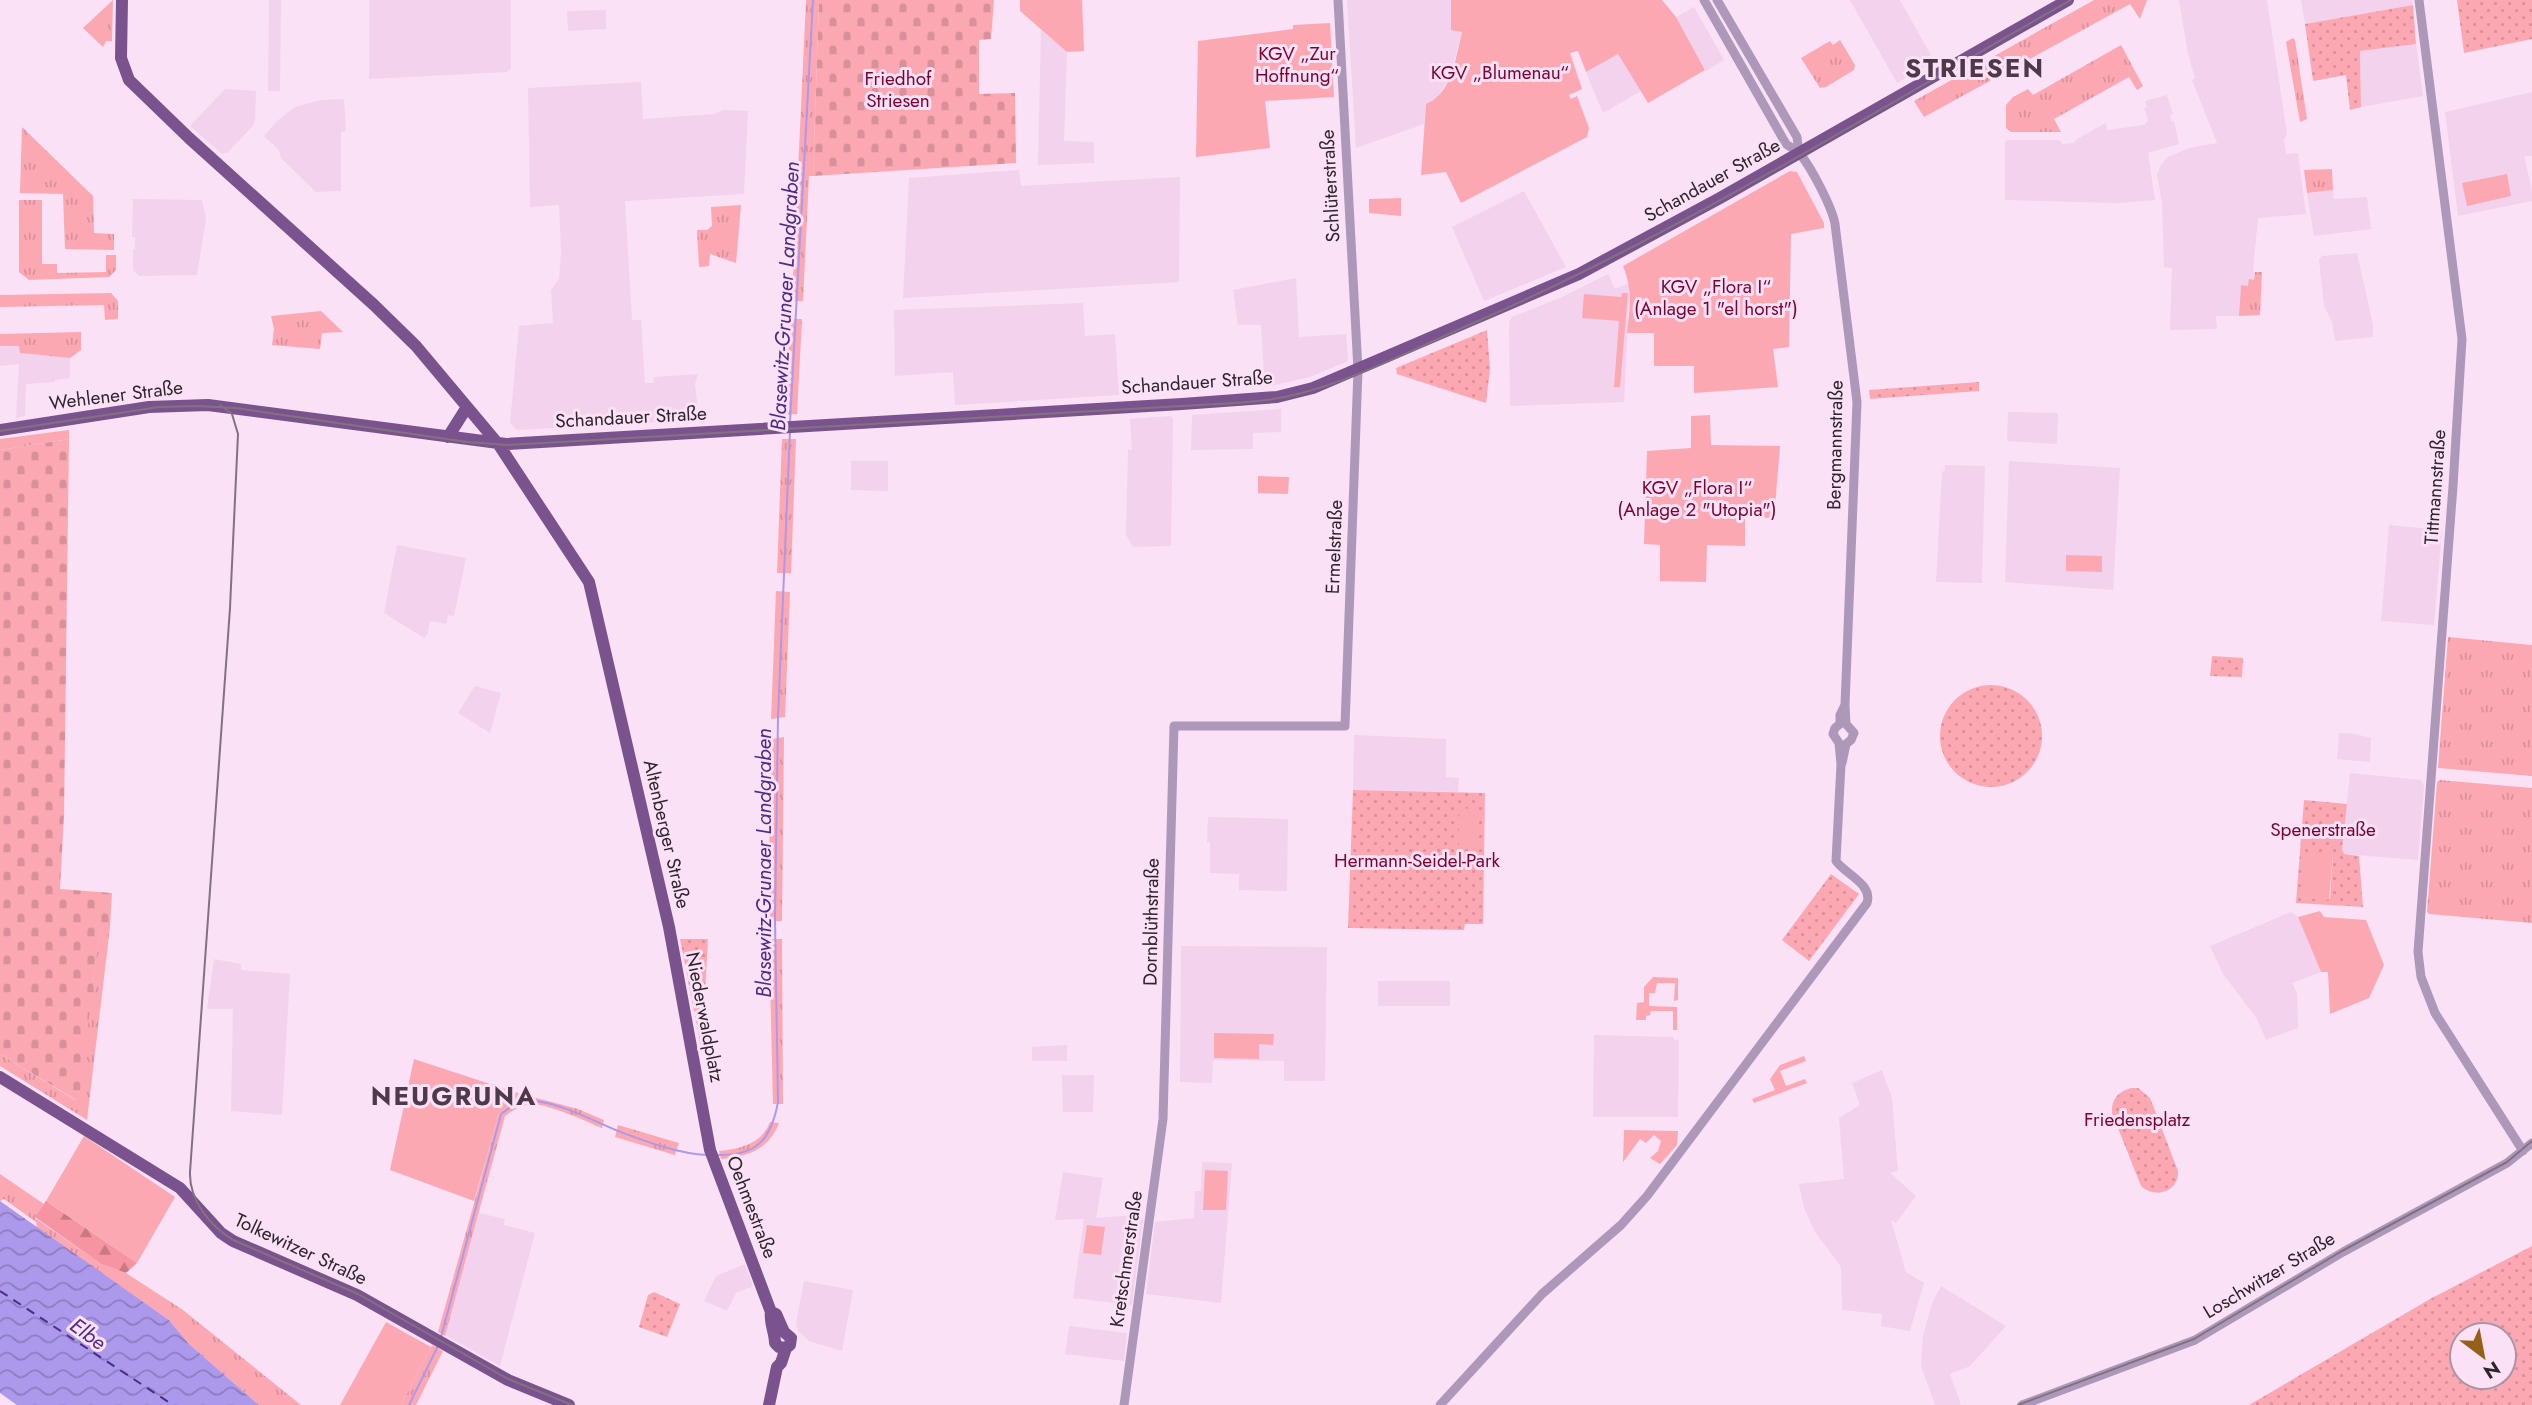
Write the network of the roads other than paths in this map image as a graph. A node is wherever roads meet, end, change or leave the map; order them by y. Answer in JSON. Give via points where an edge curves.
{"nodes":[{"id":1,"x":122,"y":0,"type":"edge"},
{"id":2,"x":1338,"y":0,"type":"edge"},
{"id":3,"x":1704,"y":0,"type":"edge"},
{"id":4,"x":1717,"y":0,"type":"edge"},
{"id":5,"x":2068,"y":0,"type":"edge"},
{"id":6,"x":2419,"y":0,"type":"edge"},
{"id":7,"x":1799,"y":153,"type":"junction"},
{"id":8,"x":1358,"y":370,"type":"junction"},
{"id":9,"x":237,"y":407,"type":"joint"},
{"id":10,"x":467,"y":407,"type":"junction"},
{"id":11,"x":0,"y":430,"type":"edge"},
{"id":12,"x":448,"y":437,"type":"junction"},
{"id":13,"x":497,"y":443,"type":"junction"},
{"id":14,"x":1843,"y":724,"type":"junction"},
{"id":15,"x":1174,"y":726,"type":"joint"},
{"id":16,"x":1842,"y":744,"type":"junction"},
{"id":17,"x":669,"y":927,"type":"joint"},
{"id":18,"x":0,"y":1077,"type":"edge"},
{"id":19,"x":703,"y":1113,"type":"joint"},
{"id":20,"x":1163,"y":1118,"type":"joint"},
{"id":21,"x":2532,"y":1143,"type":"edge"},
{"id":22,"x":2523,"y":1151,"type":"junction"},
{"id":23,"x":569,"y":1405,"type":"edge"},
{"id":24,"x":769,"y":1405,"type":"edge"},
{"id":25,"x":1124,"y":1405,"type":"edge"},
{"id":26,"x":1440,"y":1405,"type":"edge"},
{"id":27,"x":2022,"y":1405,"type":"edge"}],
"edges":[{"from":1,"to":10,"type":"main road","name":"Altenberger Straße","via":[[121,58],[129,80],[383,313]]},
{"from":2,"to":8,"type":"street","name":"Schlüterstraße"},
{"from":3,"to":7,"type":"street","name":"Bergmannstraße","via":[[1784,141]]},
{"from":4,"to":7,"type":"street","name":"Bergmannstraße","via":[[1797,137]]},
{"from":5,"to":7,"type":"main road","name":"Schandauer Straße"},
{"from":6,"to":22,"type":"street","name":"Tittmannstraße","via":[[2462,340],[2418,951],[2421,977],[2435,1013]]},
{"from":7,"to":8,"type":"main road","name":"Schandauer Straße","via":[[1579,274]]},
{"from":7,"to":14,"type":"street","name":"Bergmannstraße","via":[[1834,217],[1856,387]]},
{"from":8,"to":13,"type":"main road","name":"Schandauer Straße","via":[[1307,390],[1262,398]]},
{"from":8,"to":15,"type":"street","name":"Ermelstraße","via":[[1345,726]]},
{"from":9,"to":11,"type":"main road","name":"Wehlener Straße","via":[[155,406]]},
{"from":9,"to":12,"type":"main road","name":"Schandauer Straße"},
{"from":10,"to":12,"type":"main road"},
{"from":10,"to":13,"type":"main road","name":"Altenberger Straße"},
{"from":12,"to":13,"type":"main road","name":"Schandauer Straße"},
{"from":13,"to":17,"type":"main road","name":"Altenberger Straße","via":[[592,589]]},
{"from":14,"to":16,"type":"street","name":"Bergmannstraße","via":[[1833,734]]},
{"from":14,"to":16,"type":"street","name":"Bergmannstraße","via":[[1854,733],[1852,740]]},
{"from":15,"to":20,"type":"street","name":"Dornblüthstraße"},
{"from":16,"to":26,"type":"street","name":"Bergmannstraße","via":[[1836,861],[1869,893],[1867,903],[1647,1196],[1621,1226],[1542,1294]]},
{"from":17,"to":19,"type":"main road","name":"Niederwaldplatz"},
{"from":18,"to":23,"type":"main road","name":"Tolkewitzer Straße","via":[[180,1188],[227,1237],[357,1295],[519,1385]]},
{"from":19,"to":24,"type":"main road","name":"Oehmestraße","via":[[712,1155],[781,1340]]},
{"from":20,"to":25,"type":"street","name":"Kretschmerstraße"},
{"from":21,"to":22,"type":"street","name":"Loschwitzer Straße"},
{"from":22,"to":27,"type":"street","name":"Loschwitzer Straße","via":[[2195,1340]]}]}
